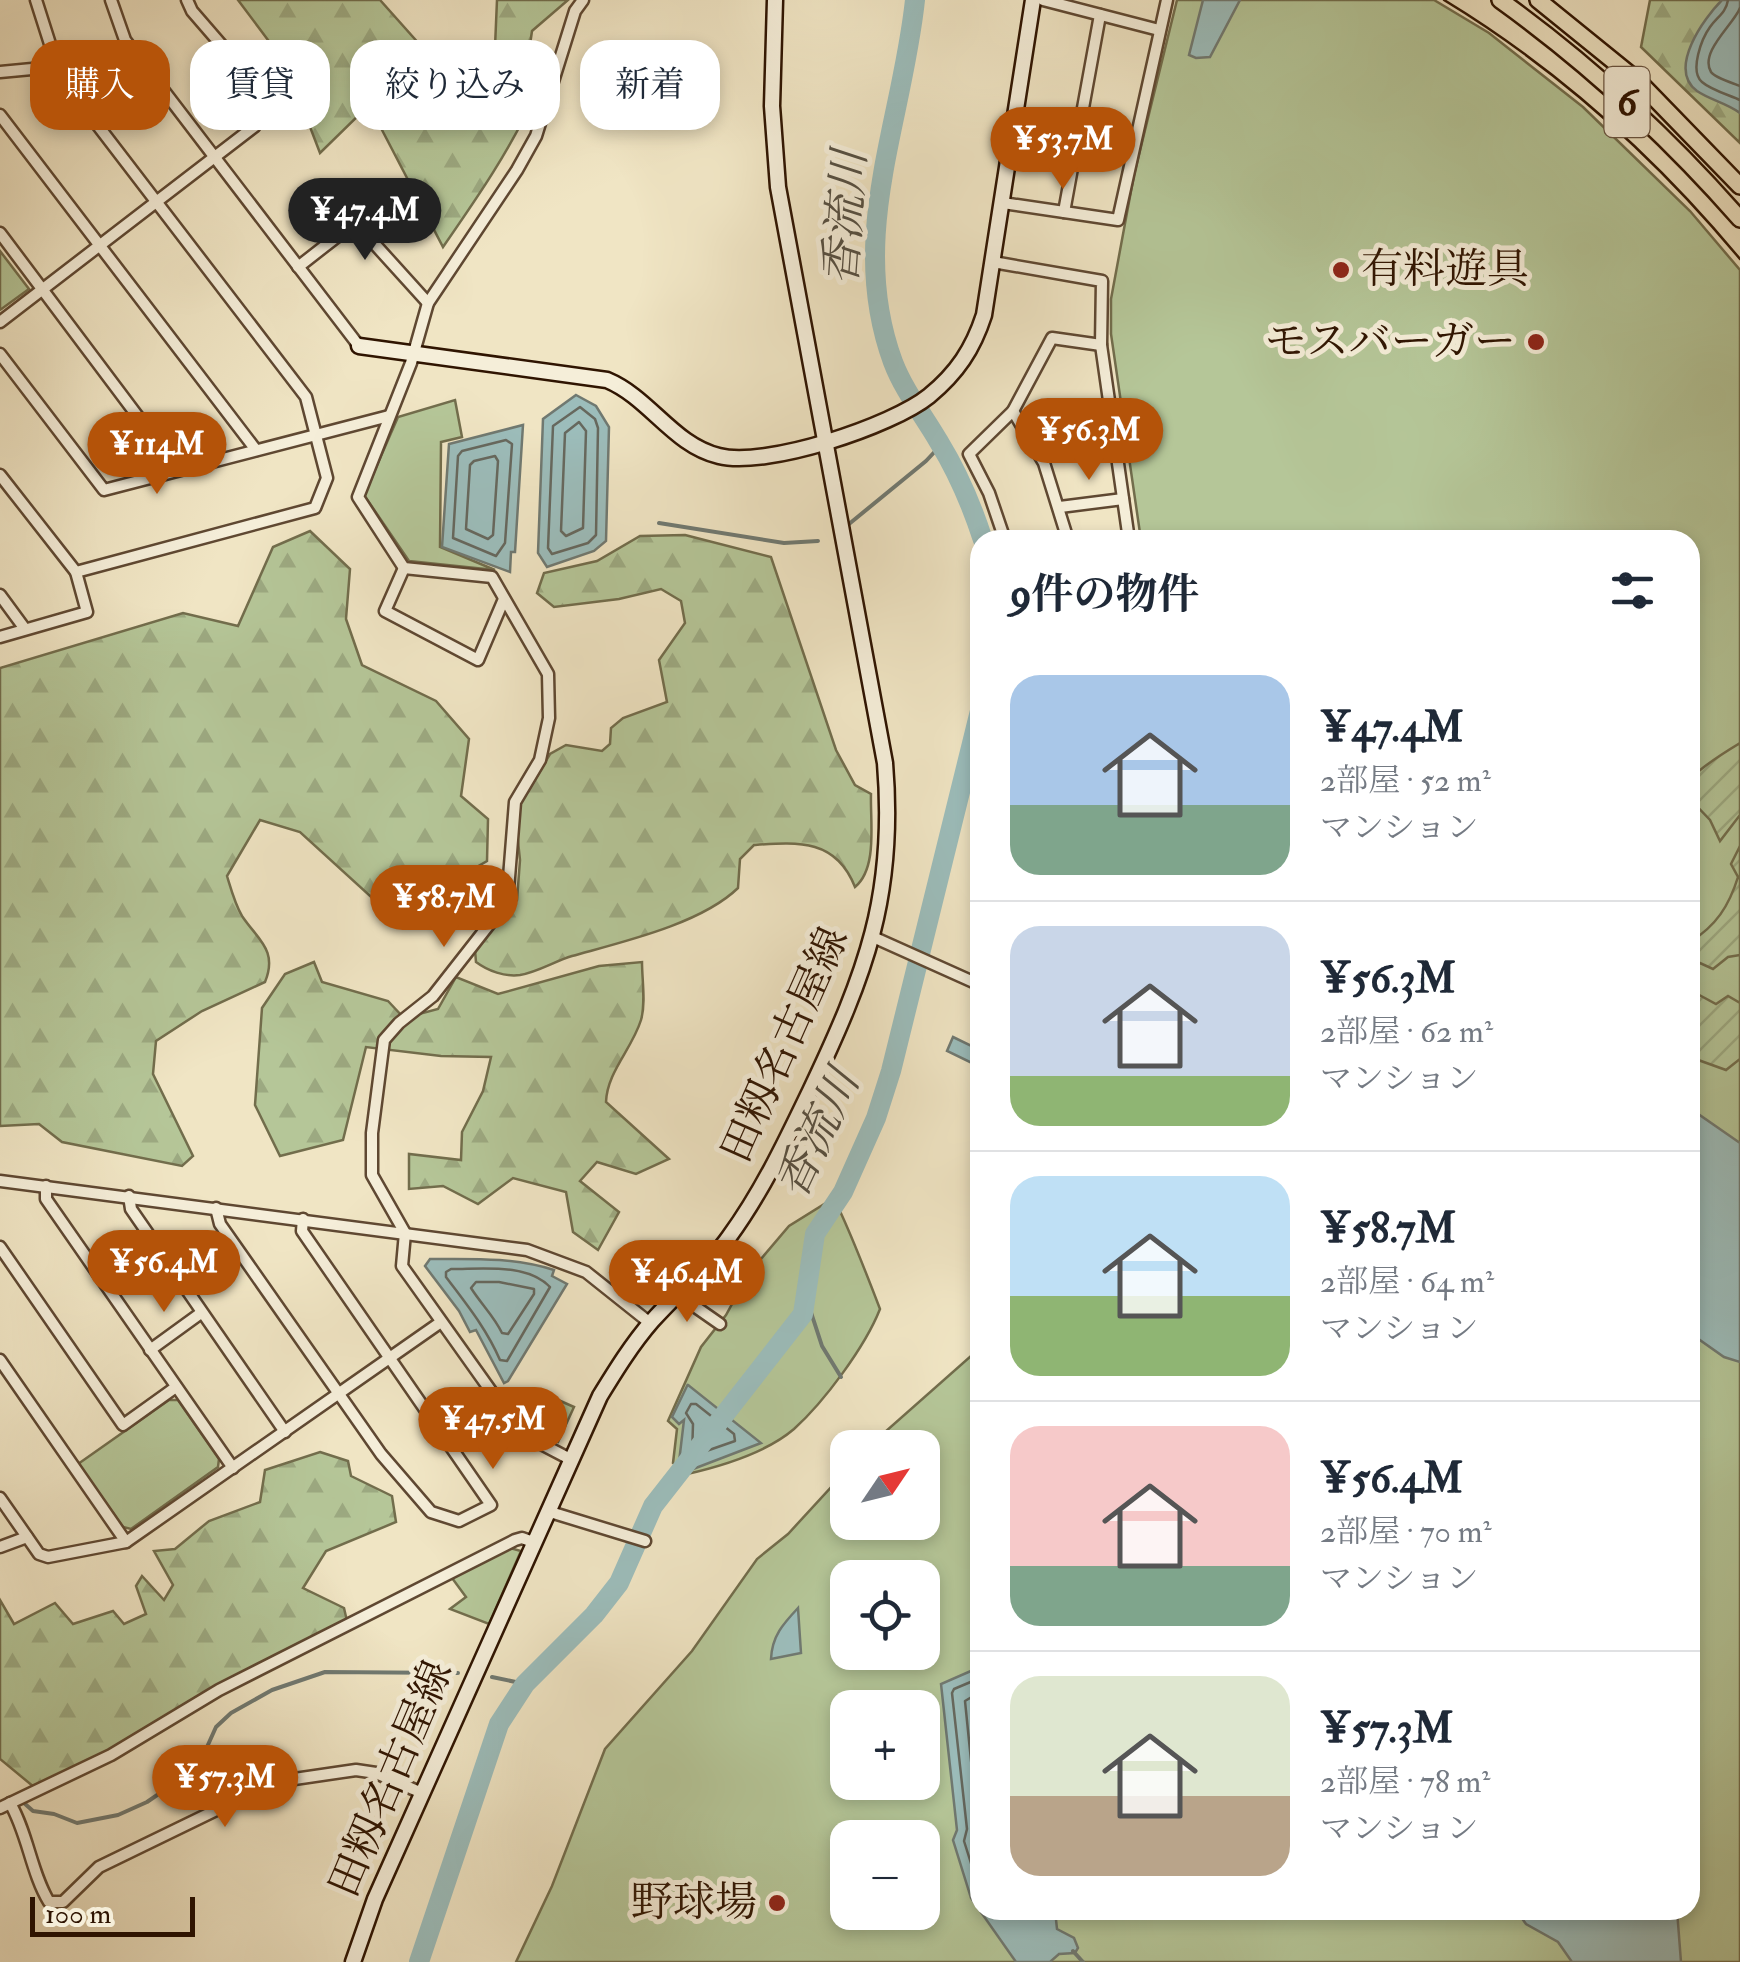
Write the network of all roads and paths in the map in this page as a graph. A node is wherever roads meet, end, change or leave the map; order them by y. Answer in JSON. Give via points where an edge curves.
{"nodes":[{"id":1,"x":36,"y":0,"type":"edge"},
{"id":2,"x":112,"y":0,"type":"edge"},
{"id":3,"x":186,"y":0,"type":"edge"},
{"id":4,"x":582,"y":0,"type":"edge"},
{"id":5,"x":776,"y":0,"type":"edge"},
{"id":6,"x":1033,"y":0,"type":"edge"},
{"id":7,"x":1043,"y":0,"type":"edge"},
{"id":8,"x":1167,"y":0,"type":"edge"},
{"id":9,"x":1500,"y":0,"type":"edge"},
{"id":10,"x":1541,"y":0,"type":"edge"},
{"id":11,"x":1100,"y":15,"type":"junction"},
{"id":12,"x":1159,"y":30,"type":"junction"},
{"id":13,"x":49,"y":40,"type":"edge"},
{"id":14,"x":30,"y":69,"type":"edge"},
{"id":15,"x":0,"y":72,"type":"edge"},
{"id":16,"x":0,"y":115,"type":"edge"},
{"id":17,"x":101,"y":130,"type":"edge"},
{"id":18,"x":214,"y":157,"type":"junction"},
{"id":19,"x":1740,"y":186,"type":"edge"},
{"id":20,"x":156,"y":202,"type":"junction"},
{"id":21,"x":1003,"y":203,"type":"junction"},
{"id":22,"x":1064,"y":212,"type":"junction"},
{"id":23,"x":1740,"y":220,"type":"edge"},
{"id":24,"x":0,"y":233,"type":"edge"},
{"id":25,"x":100,"y":246,"type":"junction"},
{"id":26,"x":994,"y":262,"type":"junction"},
{"id":27,"x":298,"y":267,"type":"junction"},
{"id":28,"x":43,"y":290,"type":"junction"},
{"id":29,"x":428,"y":303,"type":"junction"},
{"id":30,"x":0,"y":322,"type":"edge"},
{"id":31,"x":1102,"y":345,"type":"junction"},
{"id":32,"x":359,"y":346,"type":"joint"},
{"id":33,"x":0,"y":354,"type":"edge"},
{"id":34,"x":412,"y":355,"type":"junction"},
{"id":35,"x":1013,"y":411,"type":"junction"},
{"id":36,"x":389,"y":416,"type":"junction"},
{"id":37,"x":317,"y":435,"type":"junction"},
{"id":38,"x":825,"y":442,"type":"junction"},
{"id":39,"x":256,"y":450,"type":"junction"},
{"id":40,"x":178,"y":470,"type":"junction"},
{"id":41,"x":0,"y":475,"type":"edge"},
{"id":42,"x":1122,"y":499,"type":"junction"},
{"id":43,"x":1060,"y":507,"type":"junction"},
{"id":44,"x":1002,"y":530,"type":"edge"},
{"id":45,"x":1066,"y":530,"type":"edge"},
{"id":46,"x":1127,"y":530,"type":"edge"},
{"id":47,"x":404,"y":568,"type":"junction"},
{"id":48,"x":76,"y":572,"type":"junction"},
{"id":49,"x":0,"y":595,"type":"edge"},
{"id":50,"x":504,"y":599,"type":"junction"},
{"id":51,"x":25,"y":629,"type":"junction"},
{"id":52,"x":0,"y":637,"type":"edge"},
{"id":53,"x":873,"y":937,"type":"junction"},
{"id":54,"x":970,"y":981,"type":"edge"},
{"id":55,"x":0,"y":1181,"type":"edge"},
{"id":56,"x":46,"y":1186,"type":"junction"},
{"id":57,"x":129,"y":1196,"type":"junction"},
{"id":58,"x":216,"y":1208,"type":"junction"},
{"id":59,"x":303,"y":1219,"type":"junction"},
{"id":60,"x":405,"y":1234,"type":"junction"},
{"id":61,"x":0,"y":1247,"type":"edge"},
{"id":62,"x":678,"y":1294,"type":"junction"},
{"id":63,"x":201,"y":1312,"type":"junction"},
{"id":64,"x":441,"y":1322,"type":"junction"},
{"id":65,"x":650,"y":1323,"type":"junction"},
{"id":66,"x":720,"y":1324,"type":"dead end"},
{"id":67,"x":150,"y":1350,"type":"junction"},
{"id":68,"x":391,"y":1358,"type":"junction"},
{"id":69,"x":0,"y":1360,"type":"edge"},
{"id":70,"x":176,"y":1387,"type":"junction"},
{"id":71,"x":339,"y":1395,"type":"junction"},
{"id":72,"x":285,"y":1432,"type":"junction"},
{"id":73,"x":570,"y":1459,"type":"junction"},
{"id":74,"x":233,"y":1468,"type":"junction"},
{"id":75,"x":0,"y":1498,"type":"edge"},
{"id":76,"x":547,"y":1511,"type":"junction"},
{"id":77,"x":27,"y":1536,"type":"junction"},
{"id":78,"x":126,"y":1542,"type":"junction"},
{"id":79,"x":533,"y":1542,"type":"junction"},
{"id":80,"x":645,"y":1542,"type":"dead end"},
{"id":81,"x":0,"y":1547,"type":"edge"},
{"id":82,"x":422,"y":1793,"type":"junction"},
{"id":83,"x":5,"y":1806,"type":"edge"},
{"id":84,"x":352,"y":1962,"type":"edge"}],
"edges":[{"from":1,"to":13,"type":"street"},
{"from":2,"to":18,"type":"street","via":[[124,40]]},
{"from":3,"to":18,"type":"street","via":[[256,85],[255,126]]},
{"from":4,"to":29,"type":"street","via":[[536,136]]},
{"from":5,"to":38,"type":"main road","name":"田籾名古屋線","via":[[772,106],[778,187]]},
{"from":6,"to":21,"type":"main road"},
{"from":7,"to":11,"type":"street"},
{"from":8,"to":12,"type":"street"},
{"from":9,"to":23,"type":"main road","number":"6","via":[[1622,97]]},
{"from":10,"to":19,"type":"main road","number":"6","via":[[1638,82]]},
{"from":11,"to":12,"type":"street"},
{"from":11,"to":22,"type":"street"},
{"from":12,"to":22,"type":"street","via":[[1118,220]]},
{"from":14,"to":15,"type":"street"},
{"from":16,"to":25,"type":"street"},
{"from":17,"to":20,"type":"street"},
{"from":18,"to":20,"type":"street"},
{"from":18,"to":27,"type":"street"},
{"from":20,"to":25,"type":"street"},
{"from":20,"to":37,"type":"street","via":[[306,397]]},
{"from":21,"to":22,"type":"street"},
{"from":21,"to":26,"type":"main road"},
{"from":24,"to":28,"type":"street"},
{"from":25,"to":28,"type":"street"},
{"from":25,"to":39,"type":"street"},
{"from":26,"to":31,"type":"street","via":[[1102,282]]},
{"from":26,"to":38,"type":"main road","via":[[984,315],[958,368],[904,412]]},
{"from":27,"to":29,"type":"street","via":[[352,219]]},
{"from":27,"to":32,"type":"street"},
{"from":28,"to":30,"type":"street"},
{"from":28,"to":40,"type":"street"},
{"from":29,"to":34,"type":"street"},
{"from":31,"to":35,"type":"street","via":[[1052,338]]},
{"from":31,"to":42,"type":"street"},
{"from":32,"to":34,"type":"main road"},
{"from":33,"to":40,"type":"street","via":[[104,490]]},
{"from":34,"to":36,"type":"street"},
{"from":34,"to":38,"type":"main road","via":[[606,380],[646,404],[680,438],[721,457],[761,458]]},
{"from":35,"to":43,"type":"street"},
{"from":35,"to":44,"type":"street","via":[[969,454]]},
{"from":36,"to":37,"type":"street"},
{"from":36,"to":47,"type":"street","via":[[358,497]]},
{"from":37,"to":39,"type":"street"},
{"from":37,"to":48,"type":"street","via":[[327,478],[315,508]]},
{"from":38,"to":53,"type":"main road","name":"田籾名古屋線","via":[[885,763],[886,860]]},
{"from":39,"to":40,"type":"street"},
{"from":41,"to":48,"type":"street"},
{"from":42,"to":43,"type":"street"},
{"from":42,"to":46,"type":"street"},
{"from":43,"to":45,"type":"street"},
{"from":47,"to":50,"type":"street","via":[[492,577]]},
{"from":47,"to":50,"type":"street","via":[[385,611],[478,660]]},
{"from":48,"to":51,"type":"street","via":[[86,612]]},
{"from":49,"to":51,"type":"street"},
{"from":50,"to":60,"type":"street","via":[[548,674],[550,718],[540,760],[515,802],[502,908],[434,996],[384,1040],[372,1175]]},
{"from":51,"to":52,"type":"street"},
{"from":53,"to":54,"type":"street"},
{"from":53,"to":62,"type":"main road","name":"田籾名古屋線","via":[[850,1004],[783,1149],[727,1240]]},
{"from":55,"to":56,"type":"street"},
{"from":56,"to":57,"type":"street"},
{"from":56,"to":67,"type":"street","via":[[46,1199]]},
{"from":57,"to":58,"type":"street"},
{"from":57,"to":63,"type":"street","via":[[131,1209]]},
{"from":58,"to":59,"type":"street"},
{"from":58,"to":71,"type":"street","via":[[220,1224]]},
{"from":59,"to":60,"type":"street"},
{"from":59,"to":68,"type":"street","via":[[302,1231]]},
{"from":60,"to":64,"type":"street","via":[[402,1266]]},
{"from":60,"to":65,"type":"street","via":[[540,1254],[586,1272]]},
{"from":61,"to":70,"type":"street","via":[[123,1425]]},
{"from":62,"to":65,"type":"main road","name":"田籾名古屋線"},
{"from":62,"to":66,"type":"street"},
{"from":63,"to":67,"type":"street"},
{"from":63,"to":72,"type":"street"},
{"from":64,"to":68,"type":"street"},
{"from":64,"to":73,"type":"street","via":[[518,1429]]},
{"from":65,"to":73,"type":"main road","name":"田籾名古屋線","via":[[600,1396]]},
{"from":67,"to":70,"type":"street"},
{"from":68,"to":71,"type":"street"},
{"from":68,"to":71,"type":"street","via":[[492,1505],[459,1521],[431,1512]]},
{"from":69,"to":78,"type":"street"},
{"from":70,"to":74,"type":"street"},
{"from":71,"to":72,"type":"street"},
{"from":72,"to":74,"type":"street"},
{"from":73,"to":76,"type":"main road","name":"田籾名古屋線"},
{"from":74,"to":78,"type":"street"},
{"from":75,"to":77,"type":"street"},
{"from":76,"to":79,"type":"main road","name":"田籾名古屋線"},
{"from":76,"to":80,"type":"street"},
{"from":77,"to":78,"type":"street","via":[[48,1557]]},
{"from":77,"to":81,"type":"street"},
{"from":79,"to":82,"type":"main road","name":"田籾名古屋線"},
{"from":79,"to":83,"type":"street","via":[[515,1540]]},
{"from":82,"to":83,"type":"street","via":[[356,1770],[274,1782],[99,1867],[63,1902],[50,1902],[42,1890],[26,1838]]},
{"from":82,"to":84,"type":"main road","name":"田籾名古屋線"}]}
